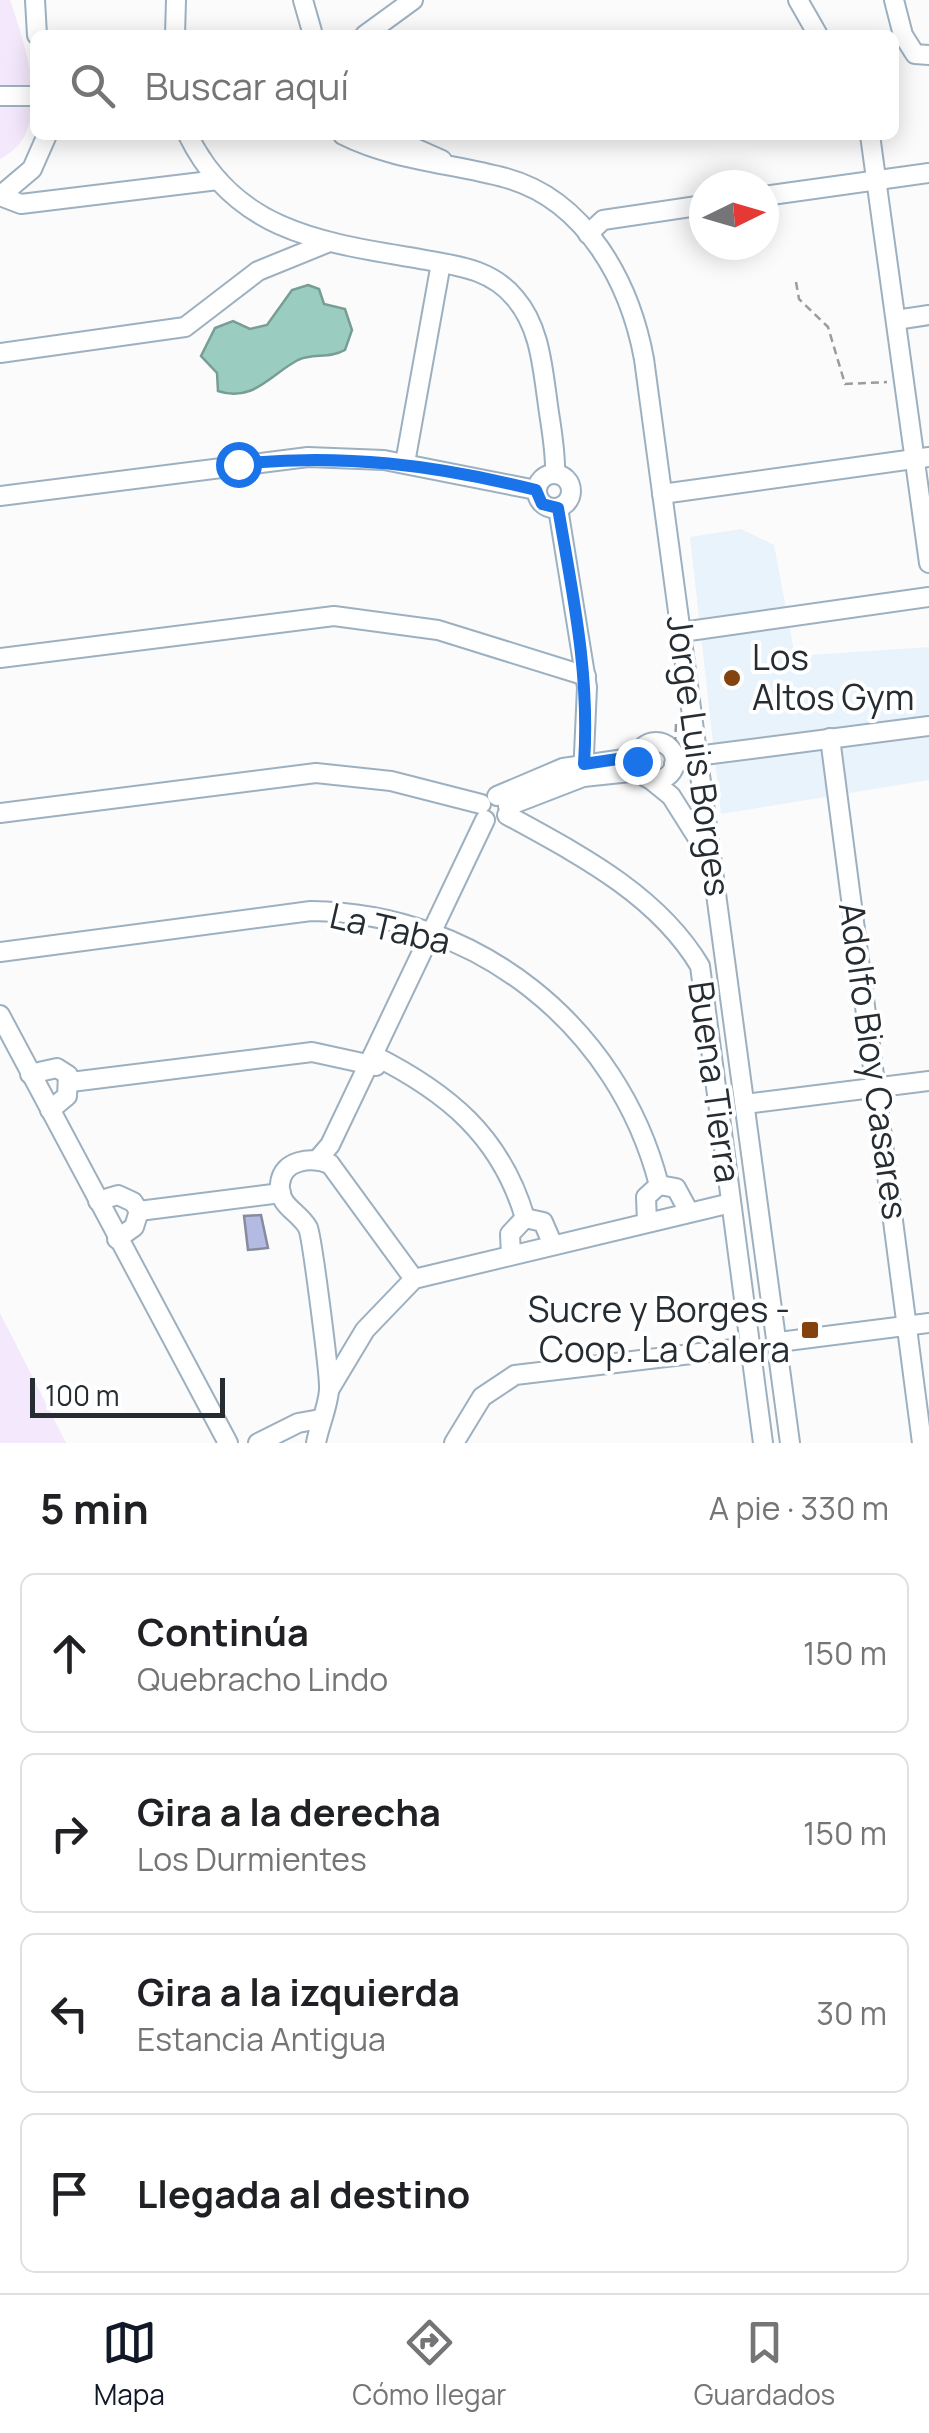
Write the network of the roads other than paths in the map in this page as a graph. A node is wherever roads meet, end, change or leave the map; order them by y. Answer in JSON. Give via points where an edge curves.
{"nodes":[{"id":1,"x":35,"y":0,"type":"edge"},
{"id":2,"x":176,"y":0,"type":"edge"},
{"id":3,"x":303,"y":0,"type":"edge"},
{"id":4,"x":412,"y":0,"type":"edge"},
{"id":5,"x":798,"y":0,"type":"edge"},
{"id":6,"x":894,"y":0,"type":"edge"},
{"id":7,"x":36,"y":30,"type":"edge"},
{"id":8,"x":175,"y":30,"type":"edge"},
{"id":9,"x":313,"y":30,"type":"edge"},
{"id":10,"x":372,"y":30,"type":"edge"},
{"id":11,"x":815,"y":30,"type":"edge"},
{"id":12,"x":929,"y":55,"type":"edge"},
{"id":13,"x":0,"y":96,"type":"edge"},
{"id":14,"x":30,"y":96,"type":"edge"},
{"id":15,"x":45,"y":140,"type":"edge"},
{"id":16,"x":191,"y":140,"type":"edge"},
{"id":17,"x":357,"y":140,"type":"edge"},
{"id":18,"x":871,"y":140,"type":"edge"},
{"id":19,"x":929,"y":173,"type":"edge"},
{"id":20,"x":877,"y":179,"type":"junction"},
{"id":21,"x":218,"y":180,"type":"junction"},
{"id":22,"x":779,"y":194,"type":"edge"},
{"id":23,"x":0,"y":196,"type":"edge"},
{"id":24,"x":689,"y":207,"type":"edge"},
{"id":25,"x":588,"y":234,"type":"junction"},
{"id":26,"x":327,"y":243,"type":"junction"},
{"id":27,"x":441,"y":263,"type":"junction"},
{"id":28,"x":929,"y":315,"type":"edge"},
{"id":29,"x":896,"y":320,"type":"junction"},
{"id":30,"x":0,"y":353,"type":"edge"},
{"id":31,"x":922,"y":458,"type":"edge"},
{"id":32,"x":405,"y":463,"type":"junction"},
{"id":33,"x":555,"y":474,"type":"junction"},
{"id":34,"x":536,"y":490,"type":"junction"},
{"id":35,"x":662,"y":494,"type":"junction"},
{"id":36,"x":0,"y":496,"type":"edge"},
{"id":37,"x":558,"y":508,"type":"junction"},
{"id":38,"x":929,"y":563,"type":"edge"},
{"id":39,"x":929,"y":597,"type":"edge"},
{"id":40,"x":682,"y":632,"type":"junction"},
{"id":41,"x":0,"y":658,"type":"edge"},
{"id":42,"x":586,"y":676,"type":"junction"},
{"id":43,"x":929,"y":726,"type":"edge"},
{"id":44,"x":830,"y":738,"type":"junction"},
{"id":45,"x":671,"y":752,"type":"junction"},
{"id":46,"x":696,"y":756,"type":"junction"},
{"id":47,"x":635,"y":767,"type":"junction"},
{"id":48,"x":583,"y":770,"type":"junction"},
{"id":49,"x":495,"y":811,"type":"junction"},
{"id":50,"x":0,"y":813,"type":"edge"},
{"id":51,"x":712,"y":861,"type":"junction"},
{"id":52,"x":437,"y":933,"type":"junction"},
{"id":53,"x":0,"y":952,"type":"edge"},
{"id":54,"x":0,"y":1015,"type":"edge"},
{"id":55,"x":375,"y":1060,"type":"junction"},
{"id":56,"x":30,"y":1074,"type":"junction"},
{"id":57,"x":929,"y":1081,"type":"edge"},
{"id":58,"x":71,"y":1082,"type":"junction"},
{"id":59,"x":876,"y":1088,"type":"junction"},
{"id":60,"x":745,"y":1104,"type":"junction"},
{"id":61,"x":50,"y":1110,"type":"junction"},
{"id":62,"x":324,"y":1162,"type":"junction"},
{"id":63,"x":659,"y":1184,"type":"junction"},
{"id":64,"x":280,"y":1193,"type":"junction"},
{"id":65,"x":98,"y":1201,"type":"junction"},
{"id":66,"x":731,"y":1203,"type":"junction"},
{"id":67,"x":138,"y":1211,"type":"junction"},
{"id":68,"x":690,"y":1212,"type":"junction"},
{"id":69,"x":525,"y":1218,"type":"junction"},
{"id":70,"x":647,"y":1222,"type":"junction"},
{"id":71,"x":117,"y":1239,"type":"junction"},
{"id":72,"x":553,"y":1245,"type":"junction"},
{"id":73,"x":511,"y":1255,"type":"junction"},
{"id":74,"x":414,"y":1279,"type":"junction"},
{"id":75,"x":929,"y":1324,"type":"edge"},
{"id":76,"x":909,"y":1326,"type":"junction"},
{"id":77,"x":779,"y":1342,"type":"junction"},
{"id":78,"x":750,"y":1347,"type":"junction"},
{"id":79,"x":323,"y":1348,"type":"junction"},
{"id":80,"x":347,"y":1356,"type":"junction"},
{"id":81,"x":329,"y":1390,"type":"junction"},
{"id":82,"x":320,"y":1420,"type":"junction"},
{"id":83,"x":228,"y":1443,"type":"edge"},
{"id":84,"x":258,"y":1443,"type":"edge"},
{"id":85,"x":316,"y":1443,"type":"edge"},
{"id":86,"x":454,"y":1443,"type":"edge"},
{"id":87,"x":763,"y":1443,"type":"edge"},
{"id":88,"x":790,"y":1443,"type":"edge"},
{"id":89,"x":922,"y":1443,"type":"edge"}],
"edges":[{"from":1,"to":7,"type":"street"},
{"from":2,"to":8,"type":"street"},
{"from":3,"to":9,"type":"street"},
{"from":4,"to":10,"type":"street"},
{"from":5,"to":11,"type":"street"},
{"from":6,"to":12,"type":"street","via":[[915,54]]},
{"from":13,"to":14,"type":"street"},
{"from":15,"to":23,"type":"street","via":[[32,169]]},
{"from":16,"to":21,"type":"street"},
{"from":17,"to":25,"type":"street","name":"Jorge Luis Borges","via":[[533,188]]},
{"from":18,"to":20,"type":"street"},
{"from":19,"to":20,"type":"street"},
{"from":20,"to":22,"type":"street"},
{"from":20,"to":29,"type":"street"},
{"from":21,"to":23,"type":"street","via":[[22,204]]},
{"from":21,"to":26,"type":"street","via":[[275,225]]},
{"from":24,"to":25,"type":"street","via":[[603,220]]},
{"from":25,"to":35,"type":"street","name":"Jorge Luis Borges","via":[[617,274],[638,330]]},
{"from":26,"to":27,"type":"street"},
{"from":26,"to":30,"type":"street","via":[[258,271],[185,327]]},
{"from":27,"to":32,"type":"street"},
{"from":27,"to":33,"type":"street","via":[[488,274],[525,312],[540,349]]},
{"from":28,"to":29,"type":"street"},
{"from":29,"to":31,"type":"street"},
{"from":31,"to":35,"type":"street"},
{"from":31,"to":38,"type":"street"},
{"from":32,"to":34,"type":"street"},
{"from":32,"to":36,"type":"street","via":[[308,457]]},
{"from":33,"to":34,"type":"street","via":[[540,480]]},
{"from":33,"to":37,"type":"street","via":[[565,478],[571,493]]},
{"from":34,"to":37,"type":"street","via":[[542,504]]},
{"from":35,"to":40,"type":"street","name":"Jorge Luis Borges"},
{"from":37,"to":42,"type":"street"},
{"from":39,"to":40,"type":"street"},
{"from":40,"to":46,"type":"street","name":"Jorge Luis Borges"},
{"from":41,"to":42,"type":"street","via":[[334,616],[452,634]]},
{"from":42,"to":48,"type":"street"},
{"from":43,"to":44,"type":"street"},
{"from":44,"to":46,"type":"street"},
{"from":44,"to":59,"type":"street","name":"Adolfo Bioy Casares"},
{"from":45,"to":46,"type":"street"},
{"from":45,"to":47,"type":"street","via":[[651,743]]},
{"from":45,"to":47,"type":"street","via":[[666,778]]},
{"from":46,"to":51,"type":"street","name":"Jorge Luis Borges"},
{"from":47,"to":48,"type":"street"},
{"from":47,"to":51,"type":"street","via":[[671,796]]},
{"from":48,"to":49,"type":"street","via":[[543,774]]},
{"from":49,"to":50,"type":"street","name":"Buena Tierra","via":[[390,780],[316,773]]},
{"from":49,"to":52,"type":"street"},
{"from":49,"to":66,"type":"street","name":"Buena Tierra","via":[[582,856],[633,892],[694,956],[704,979]]},
{"from":51,"to":60,"type":"street","name":"Jorge Luis Borges"},
{"from":52,"to":53,"type":"street","name":"La Taba","via":[[311,910]]},
{"from":52,"to":55,"type":"street"},
{"from":52,"to":63,"type":"street","name":"La Taba","via":[[525,982],[581,1034],[630,1102]]},
{"from":54,"to":56,"type":"street"},
{"from":55,"to":58,"type":"street","via":[[312,1052]]},
{"from":55,"to":62,"type":"street"},
{"from":55,"to":69,"type":"street","via":[[449,1099],[487,1137]]},
{"from":56,"to":58,"type":"street","via":[[58,1068]]},
{"from":56,"to":61,"type":"street"},
{"from":57,"to":59,"type":"street"},
{"from":58,"to":61,"type":"street"},
{"from":59,"to":60,"type":"street"},
{"from":59,"to":76,"type":"street","name":"Adolfo Bioy Casares"},
{"from":60,"to":77,"type":"street","name":"Jorge Luis Borges"},
{"from":61,"to":65,"type":"street"},
{"from":62,"to":64,"type":"street","via":[[288,1168]]},
{"from":62,"to":74,"type":"street"},
{"from":63,"to":68,"type":"street","name":"La Taba","via":[[676,1188]]},
{"from":63,"to":70,"type":"street","via":[[646,1197]]},
{"from":64,"to":67,"type":"street"},
{"from":64,"to":79,"type":"street","via":[[309,1233]]},
{"from":65,"to":67,"type":"street","via":[[118,1195]]},
{"from":65,"to":71,"type":"street"},
{"from":66,"to":68,"type":"street"},
{"from":66,"to":78,"type":"street","name":"Buena Tierra"},
{"from":67,"to":71,"type":"street","via":[[134,1227]]},
{"from":68,"to":70,"type":"street"},
{"from":69,"to":72,"type":"street","via":[[543,1222]]},
{"from":69,"to":73,"type":"street","via":[[510,1234]]},
{"from":70,"to":72,"type":"street"},
{"from":71,"to":83,"type":"street"},
{"from":72,"to":73,"type":"street"},
{"from":73,"to":74,"type":"street"},
{"from":74,"to":80,"type":"street","via":[[380,1310]]},
{"from":75,"to":76,"type":"street"},
{"from":76,"to":77,"type":"street"},
{"from":76,"to":89,"type":"street","name":"Adolfo Bioy Casares"},
{"from":77,"to":88,"type":"street","name":"Jorge Luis Borges"},
{"from":78,"to":86,"type":"street","via":[[515,1374],[482,1397]]},
{"from":78,"to":87,"type":"street","name":"Buena Tierra"},
{"from":79,"to":80,"type":"street","via":[[334,1358]]},
{"from":79,"to":81,"type":"street"},
{"from":80,"to":81,"type":"street"},
{"from":81,"to":82,"type":"street"},
{"from":82,"to":84,"type":"street","via":[[298,1422]]},
{"from":82,"to":85,"type":"street"}]}
